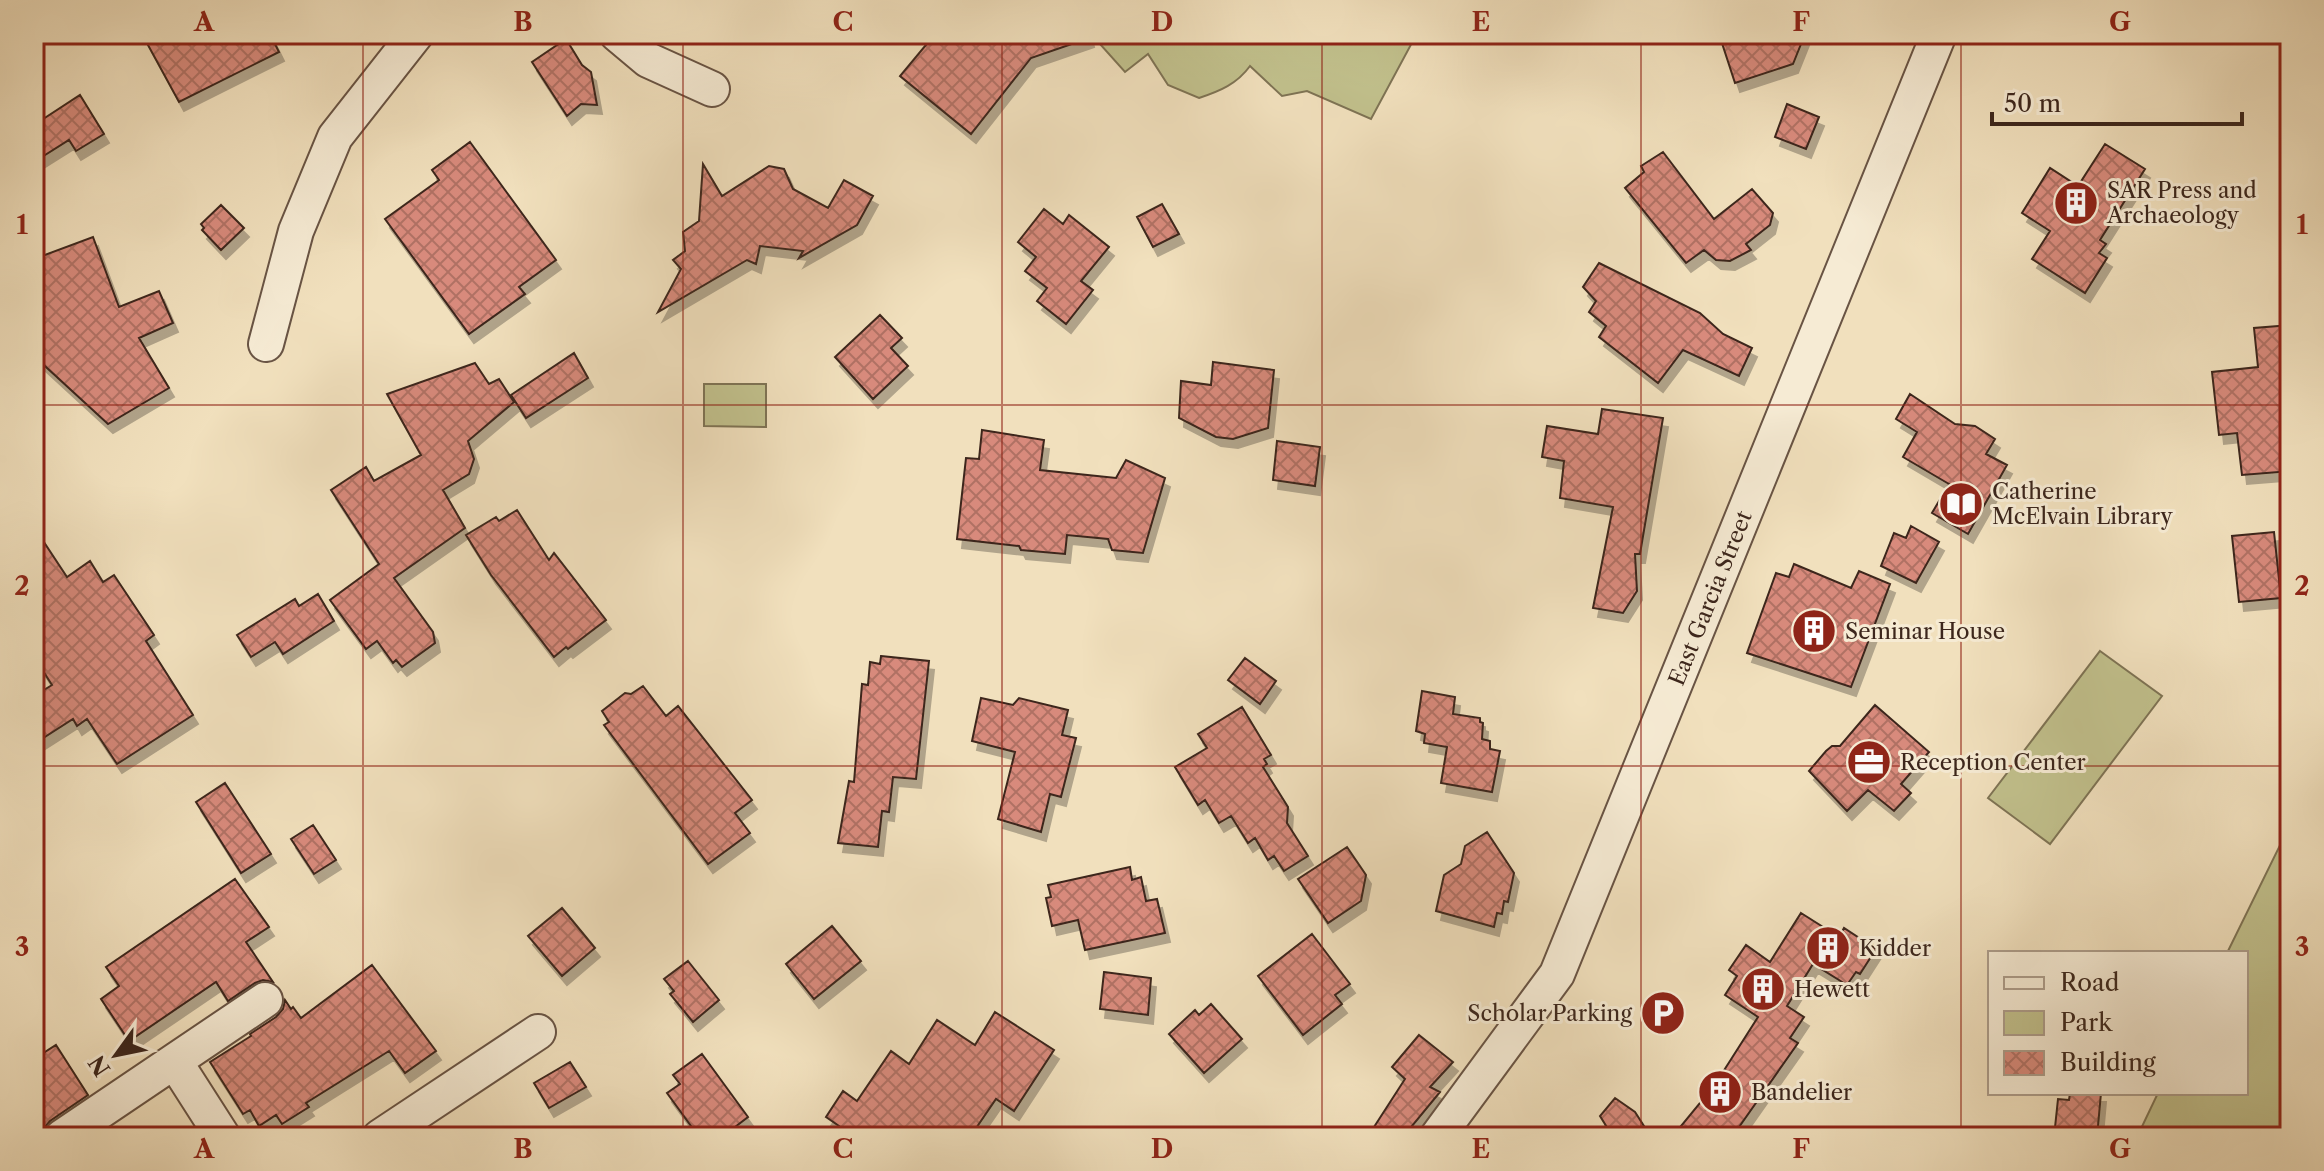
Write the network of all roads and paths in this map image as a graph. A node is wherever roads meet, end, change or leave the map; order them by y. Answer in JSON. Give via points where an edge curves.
{"nodes":[{"id":1,"x":416,"y":34,"type":"edge"},
{"id":2,"x":617,"y":34,"type":"edge"},
{"id":3,"x":1939,"y":34,"type":"edge"},
{"id":4,"x":712,"y":89,"type":"dead end"},
{"id":5,"x":266,"y":344,"type":"dead end"},
{"id":6,"x":265,"y":1000,"type":"dead end"},
{"id":7,"x":538,"y":1032,"type":"dead end"},
{"id":8,"x":175,"y":1062,"type":"junction"},
{"id":9,"x":62,"y":1137,"type":"edge"},
{"id":10,"x":223,"y":1137,"type":"edge"},
{"id":11,"x":380,"y":1137,"type":"edge"},
{"id":12,"x":1437,"y":1137,"type":"edge"}],
"edges":[{"from":1,"to":5,"type":"street","via":[[335,137],[296,231]]},
{"from":2,"to":4,"type":"street","via":[[648,60]]},
{"from":3,"to":12,"type":"street","name":"East Garcia Street","via":[[1557,974]]},
{"from":6,"to":8,"type":"street"},
{"from":7,"to":11,"type":"street"},
{"from":8,"to":9,"type":"street"},
{"from":8,"to":10,"type":"street"}]}
